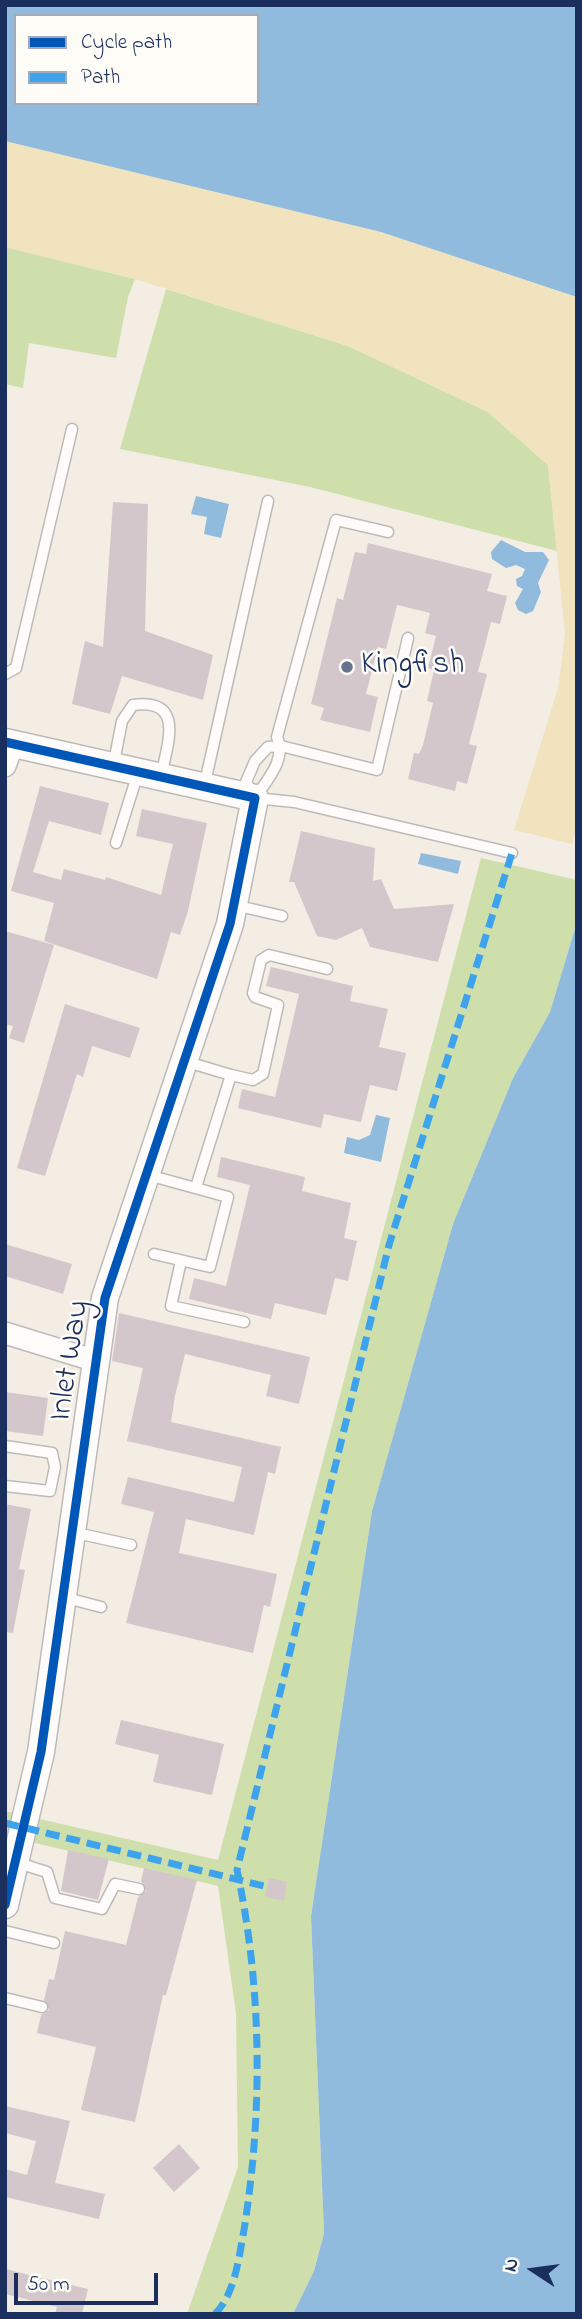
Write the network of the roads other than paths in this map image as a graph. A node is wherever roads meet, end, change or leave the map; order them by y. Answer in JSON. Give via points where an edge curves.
{"nodes":[{"id":1,"x":72,"y":429,"type":"dead end"},
{"id":2,"x":268,"y":501,"type":"dead end"},
{"id":3,"x":387,"y":532,"type":"dead end"},
{"id":4,"x":408,"y":638,"type":"dead end"},
{"id":5,"x":5,"y":674,"type":"edge"},
{"id":6,"x":281,"y":746,"type":"junction"},
{"id":7,"x":8,"y":751,"type":"edge"},
{"id":8,"x":112,"y":768,"type":"junction"},
{"id":9,"x":150,"y":775,"type":"junction"},
{"id":10,"x":204,"y":786,"type":"junction"},
{"id":11,"x":255,"y":798,"type":"junction"},
{"id":12,"x":116,"y":843,"type":"dead end"},
{"id":13,"x":512,"y":853,"type":"dead end"},
{"id":14,"x":234,"y":905,"type":"junction"},
{"id":15,"x":282,"y":916,"type":"dead end"},
{"id":16,"x":327,"y":970,"type":"dead end"},
{"id":17,"x":184,"y":1062,"type":"junction"},
{"id":18,"x":231,"y":1075,"type":"junction"},
{"id":19,"x":146,"y":1174,"type":"junction"},
{"id":20,"x":196,"y":1187,"type":"junction"},
{"id":21,"x":154,"y":1254,"type":"dead end"},
{"id":22,"x":181,"y":1261,"type":"junction"},
{"id":23,"x":244,"y":1322,"type":"dead end"},
{"id":24,"x":5,"y":1333,"type":"edge"},
{"id":25,"x":96,"y":1361,"type":"junction"},
{"id":26,"x":5,"y":1446,"type":"edge"},
{"id":27,"x":67,"y":1470,"type":"junction"},
{"id":28,"x":5,"y":1486,"type":"edge"},
{"id":29,"x":72,"y":1532,"type":"junction"},
{"id":30,"x":131,"y":1545,"type":"dead end"},
{"id":31,"x":62,"y":1597,"type":"junction"},
{"id":32,"x":101,"y":1607,"type":"dead end"},
{"id":33,"x":15,"y":1862,"type":"junction"},
{"id":34,"x":139,"y":1889,"type":"dead end"},
{"id":35,"x":5,"y":1905,"type":"edge"},
{"id":36,"x":5,"y":1931,"type":"edge"},
{"id":37,"x":54,"y":1943,"type":"dead end"},
{"id":38,"x":5,"y":1998,"type":"edge"},
{"id":39,"x":43,"y":2007,"type":"dead end"}],
"edges":[{"from":1,"to":5,"type":"lane","via":[[16,668]]},
{"from":2,"to":10,"type":"lane"},
{"from":3,"to":6,"type":"lane","via":[[336,520],[277,737]]},
{"from":4,"to":6,"type":"lane","via":[[377,770]]},
{"from":6,"to":11,"type":"lane","via":[[279,760]]},
{"from":6,"to":11,"type":"lane","via":[[268,747],[255,761],[246,782]]},
{"from":7,"to":8,"type":"street"},
{"from":8,"to":9,"type":"street"},
{"from":8,"to":9,"type":"lane","via":[[122,721],[133,705],[152,703],[162,708],[171,725]]},
{"from":9,"to":10,"type":"street"},
{"from":9,"to":12,"type":"lane"},
{"from":10,"to":11,"type":"street"},
{"from":11,"to":13,"type":"lane","via":[[294,802]]},
{"from":11,"to":14,"type":"street","name":"Inlet Way"},
{"from":14,"to":15,"type":"lane"},
{"from":14,"to":17,"type":"street","name":"Inlet Way"},
{"from":16,"to":18,"type":"lane","via":[[265,956],[253,993],[278,1005],[263,1074],[253,1080]]},
{"from":17,"to":18,"type":"lane"},
{"from":17,"to":19,"type":"street","name":"Inlet Way"},
{"from":18,"to":20,"type":"lane"},
{"from":19,"to":20,"type":"lane"},
{"from":19,"to":25,"type":"street","name":"Inlet Way","via":[[105,1297]]},
{"from":20,"to":22,"type":"lane","via":[[223,1194],[228,1203],[213,1264],[205,1267]]},
{"from":21,"to":22,"type":"lane"},
{"from":22,"to":23,"type":"lane","via":[[171,1306]]},
{"from":24,"to":25,"type":"street"},
{"from":25,"to":27,"type":"street","name":"Inlet Way"},
{"from":26,"to":27,"type":"lane","via":[[52,1453]]},
{"from":27,"to":28,"type":"lane","via":[[50,1492]]},
{"from":27,"to":29,"type":"street","name":"Inlet Way"},
{"from":29,"to":30,"type":"lane"},
{"from":29,"to":31,"type":"street","name":"Inlet Way"},
{"from":31,"to":32,"type":"lane"},
{"from":31,"to":33,"type":"street","name":"Inlet Way","via":[[41,1752]]},
{"from":33,"to":34,"type":"lane","via":[[47,1872],[55,1898],[102,1909],[115,1884]]},
{"from":33,"to":35,"type":"street","name":"Inlet Way"},
{"from":36,"to":37,"type":"lane"},
{"from":38,"to":39,"type":"lane"}]}
